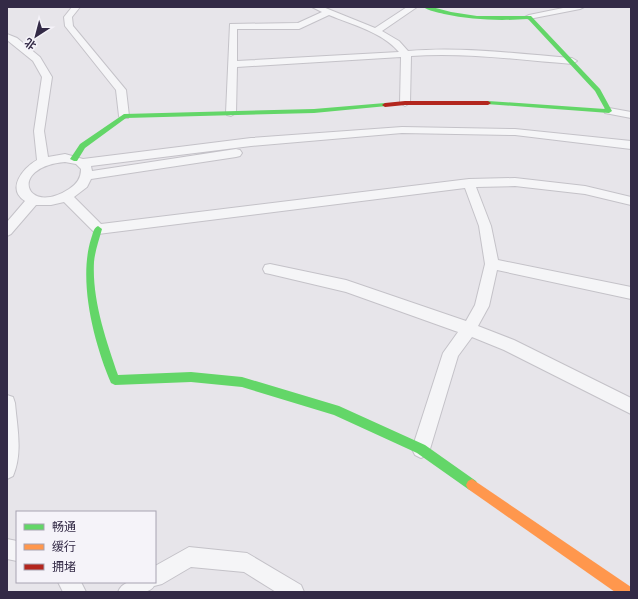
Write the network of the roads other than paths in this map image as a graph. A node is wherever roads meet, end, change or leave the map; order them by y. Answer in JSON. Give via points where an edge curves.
{"nodes":[{"id":1,"x":76,"y":7,"type":"edge"},
{"id":2,"x":316,"y":7,"type":"edge"},
{"id":3,"x":413,"y":7,"type":"edge"},
{"id":4,"x":426,"y":7,"type":"edge"},
{"id":5,"x":580,"y":7,"type":"edge"},
{"id":6,"x":330,"y":12,"type":"junction"},
{"id":7,"x":529,"y":17,"type":"junction"},
{"id":8,"x":376,"y":31,"type":"junction"},
{"id":9,"x":9,"y":40,"type":"edge"},
{"id":10,"x":406,"y":54,"type":"junction"},
{"id":11,"x":572,"y":61,"type":"junction"},
{"id":12,"x":233,"y":64,"type":"junction"},
{"id":13,"x":405,"y":103,"type":"junction"},
{"id":14,"x":609,"y":111,"type":"junction"},
{"id":15,"x":231,"y":113,"type":"junction"},
{"id":16,"x":631,"y":115,"type":"edge"},
{"id":17,"x":124,"y":116,"type":"junction"},
{"id":18,"x":631,"y":144,"type":"edge"},
{"id":19,"x":631,"y":153,"type":"edge"},
{"id":20,"x":78,"y":161,"type":"junction"},
{"id":21,"x":43,"y":162,"type":"junction"},
{"id":22,"x":87,"y":176,"type":"junction"},
{"id":23,"x":469,"y":183,"type":"junction"},
{"id":24,"x":66,"y":197,"type":"junction"},
{"id":25,"x":33,"y":200,"type":"junction"},
{"id":26,"x":631,"y":201,"type":"edge"},
{"id":27,"x":98,"y":229,"type":"junction"},
{"id":28,"x":7,"y":231,"type":"edge"},
{"id":29,"x":492,"y":264,"type":"junction"},
{"id":30,"x":270,"y":269,"type":"dead end"},
{"id":31,"x":631,"y":293,"type":"edge"},
{"id":32,"x":469,"y":329,"type":"junction"},
{"id":33,"x":7,"y":403,"type":"edge"},
{"id":34,"x":631,"y":406,"type":"edge"},
{"id":35,"x":421,"y":449,"type":"junction"},
{"id":36,"x":7,"y":470,"type":"edge"},
{"id":37,"x":156,"y":575,"type":"edge"},
{"id":38,"x":69,"y":583,"type":"edge"},
{"id":39,"x":144,"y":583,"type":"edge"},
{"id":40,"x":76,"y":592,"type":"edge"},
{"id":41,"x":128,"y":592,"type":"edge"},
{"id":42,"x":294,"y":592,"type":"edge"},
{"id":43,"x":626,"y":592,"type":"edge"}],
"edges":[{"from":1,"to":17,"type":"street","via":[[68,18],[69,26],[121,90]]},
{"from":2,"to":6,"type":"street"},
{"from":3,"to":8,"type":"street"},
{"from":4,"to":7,"type":"street","via":[[467,18]]},
{"from":5,"to":7,"type":"street"},
{"from":6,"to":8,"type":"street"},
{"from":6,"to":12,"type":"street","via":[[299,26],[233,26]]},
{"from":7,"to":11,"type":"street"},
{"from":8,"to":10,"type":"street","via":[[396,43]]},
{"from":9,"to":21,"type":"street","via":[[37,59],[47,77],[40,131]]},
{"from":10,"to":11,"type":"street","via":[[462,53]]},
{"from":10,"to":12,"type":"street","via":[[374,58]]},
{"from":10,"to":13,"type":"street"},
{"from":11,"to":14,"type":"street","via":[[598,90]]},
{"from":12,"to":15,"type":"street"},
{"from":13,"to":14,"type":"street","via":[[501,103]]},
{"from":13,"to":15,"type":"street","via":[[314,111]]},
{"from":14,"to":16,"type":"street"},
{"from":15,"to":17,"type":"street"},
{"from":17,"to":20,"type":"street","via":[[82,146]]},
{"from":18,"to":20,"type":"street","via":[[516,132],[402,130],[251,142]]},
{"from":19,"to":22,"type":"street","via":[[517,140],[404,139],[252,151]]},
{"from":20,"to":21,"type":"street","via":[[54,159]]},
{"from":20,"to":22,"type":"street","via":[[86,169]]},
{"from":21,"to":25,"type":"street","via":[[26,175],[22,182],[22,190]]},
{"from":22,"to":24,"type":"street","via":[[76,191]]},
{"from":23,"to":26,"type":"street","via":[[515,182],[585,190]]},
{"from":23,"to":27,"type":"street"},
{"from":23,"to":29,"type":"street","via":[[485,226]]},
{"from":24,"to":25,"type":"street","via":[[43,202]]},
{"from":24,"to":27,"type":"street"},
{"from":25,"to":28,"type":"street"},
{"from":27,"to":35,"type":"street","via":[[90,264],[94,307],[115,380],[191,377],[242,382],[335,410]]},
{"from":29,"to":31,"type":"street"},
{"from":29,"to":32,"type":"street","via":[[482,306]]},
{"from":30,"to":32,"type":"street","via":[[346,286]]},
{"from":32,"to":34,"type":"street","via":[[509,344]]},
{"from":32,"to":35,"type":"street","via":[[451,353]]},
{"from":33,"to":36,"type":"street","via":[[11,448]]},
{"from":35,"to":43,"type":"street"},
{"from":37,"to":42,"type":"street","via":[[189,557],[247,563]]},
{"from":38,"to":40,"type":"street"},
{"from":39,"to":41,"type":"street"}]}
